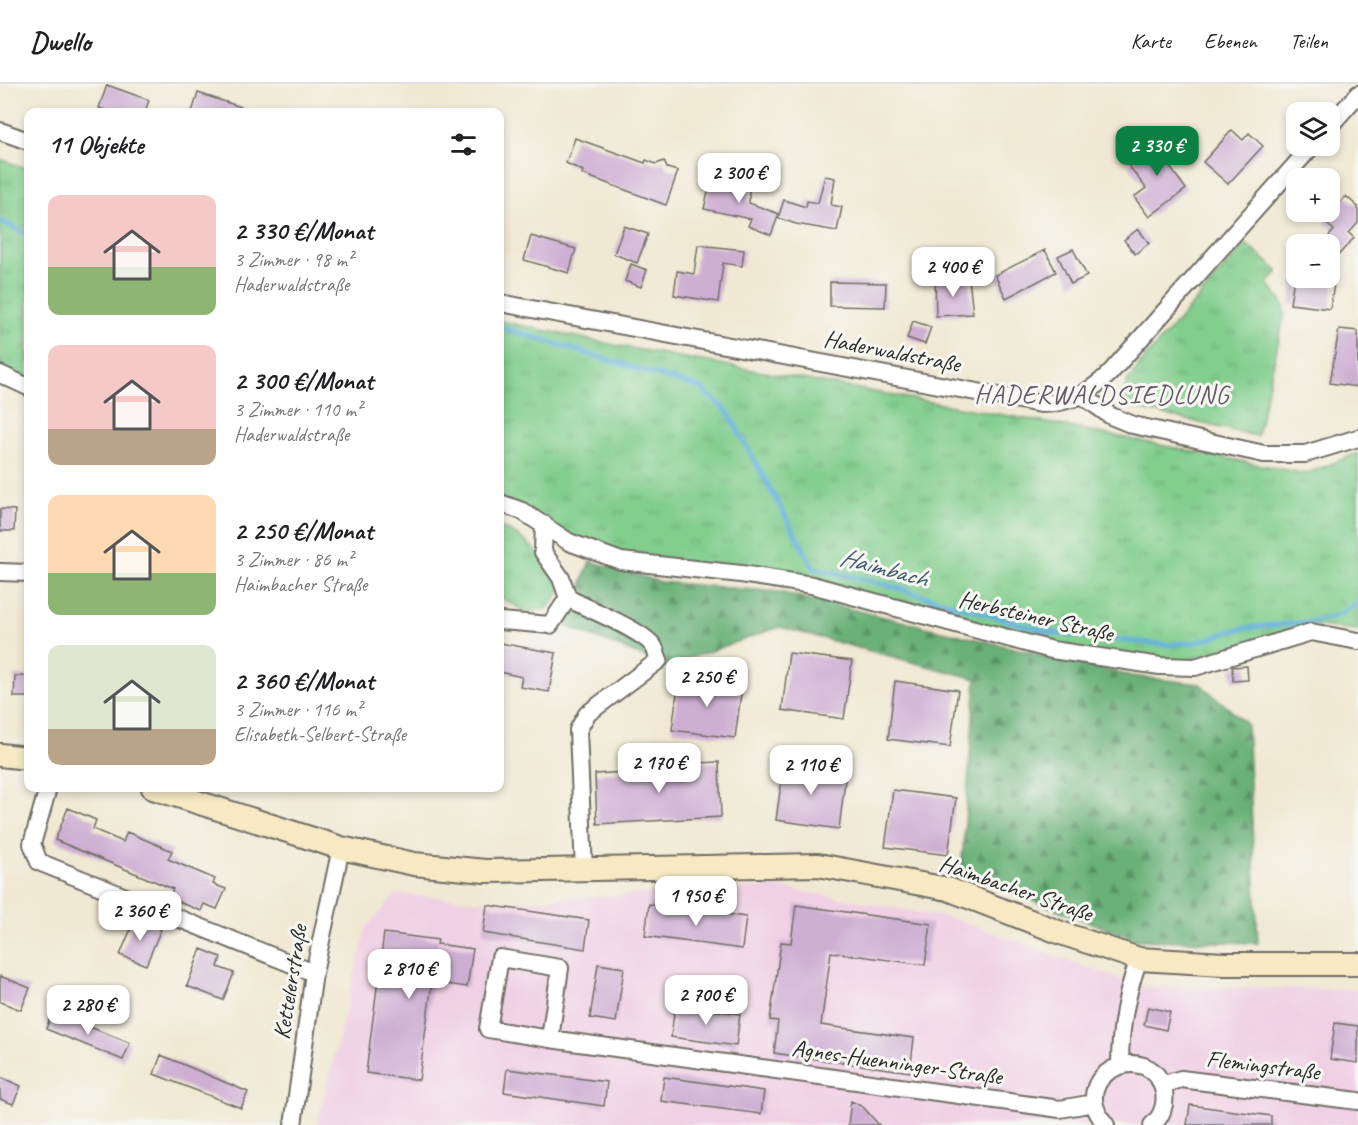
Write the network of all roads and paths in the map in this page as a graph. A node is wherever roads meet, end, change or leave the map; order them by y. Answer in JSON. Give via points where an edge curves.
{"nodes":[{"id":1,"x":1358,"y":94,"type":"edge"},
{"id":2,"x":1340,"y":114,"type":"edge"},
{"id":3,"x":0,"y":131,"type":"edge"},
{"id":4,"x":24,"y":140,"type":"edge"},
{"id":5,"x":1303,"y":156,"type":"edge"},
{"id":6,"x":504,"y":304,"type":"edge"},
{"id":7,"x":0,"y":374,"type":"edge"},
{"id":8,"x":24,"y":385,"type":"edge"},
{"id":9,"x":1083,"y":396,"type":"junction"},
{"id":10,"x":1358,"y":438,"type":"edge"},
{"id":11,"x":504,"y":504,"type":"edge"},
{"id":12,"x":544,"y":524,"type":"junction"},
{"id":13,"x":0,"y":572,"type":"edge"},
{"id":14,"x":24,"y":573,"type":"edge"},
{"id":15,"x":568,"y":598,"type":"junction"},
{"id":16,"x":504,"y":621,"type":"edge"},
{"id":17,"x":1358,"y":641,"type":"edge"},
{"id":18,"x":0,"y":755,"type":"edge"},
{"id":19,"x":24,"y":758,"type":"edge"},
{"id":20,"x":47,"y":792,"type":"edge"},
{"id":21,"x":166,"y":792,"type":"edge"},
{"id":22,"x":341,"y":848,"type":"junction"},
{"id":23,"x":584,"y":871,"type":"junction"},
{"id":24,"x":1139,"y":959,"type":"junction"},
{"id":25,"x":1358,"y":964,"type":"edge"},
{"id":26,"x":314,"y":973,"type":"junction"},
{"id":27,"x":550,"y":1039,"type":"junction"},
{"id":28,"x":1120,"y":1064,"type":"junction"},
{"id":29,"x":1162,"y":1085,"type":"junction"},
{"id":30,"x":1358,"y":1101,"type":"edge"},
{"id":31,"x":1094,"y":1103,"type":"junction"},
{"id":32,"x":293,"y":1125,"type":"edge"},
{"id":33,"x":1106,"y":1125,"type":"edge"},
{"id":34,"x":1152,"y":1125,"type":"edge"}],
"edges":[{"from":1,"to":2,"type":"street"},
{"from":3,"to":4,"type":"street"},
{"from":5,"to":9,"type":"street","name":"Haderwaldstraße","via":[[1109,374]]},
{"from":6,"to":9,"type":"street","name":"Haderwaldstraße","via":[[1041,404]]},
{"from":7,"to":8,"type":"street"},
{"from":9,"to":10,"type":"street","via":[[1111,416],[1133,425],[1264,454],[1305,454]]},
{"from":11,"to":12,"type":"street","name":"Herbsteiner Straße"},
{"from":12,"to":15,"type":"street","via":[[543,552],[561,578]]},
{"from":12,"to":17,"type":"street","name":"Herbsteiner Straße","via":[[569,542],[621,561],[812,585],[1053,650],[1160,666],[1195,667],[1311,632]]},
{"from":13,"to":14,"type":"street"},
{"from":15,"to":16,"type":"street","via":[[550,626]]},
{"from":15,"to":23,"type":"street","via":[[637,632],[654,646],[659,660],[587,714],[578,730]]},
{"from":18,"to":19,"type":"main road"},
{"from":20,"to":26,"type":"street","via":[[32,844],[39,862]]},
{"from":21,"to":22,"type":"main road","name":"Haimbacher Straße"},
{"from":22,"to":23,"type":"main road","name":"Haimbacher Straße","via":[[414,864],[485,871]]},
{"from":22,"to":26,"type":"street","name":"Kettelerstraße"},
{"from":23,"to":24,"type":"main road","name":"Haimbacher Straße","via":[[819,865],[948,889]]},
{"from":24,"to":25,"type":"main road","name":"Haimbacher Straße","via":[[1224,964]]},
{"from":24,"to":28,"type":"street","via":[[1127,990]]},
{"from":26,"to":32,"type":"street","name":"Kettelerstraße"},
{"from":27,"to":27,"type":"street","name":"Agnes-Huenninger-Straße","via":[[488,1029],[500,958],[560,968]]},
{"from":27,"to":31,"type":"street","name":"Agnes-Huenninger-Straße","via":[[1060,1109]]},
{"from":28,"to":29,"type":"street","via":[[1145,1067]]},
{"from":28,"to":31,"type":"street","via":[[1105,1072],[1096,1087]]},
{"from":29,"to":30,"type":"street","name":"Flemingstraße","via":[[1181,1079]]},
{"from":29,"to":34,"type":"street","via":[[1163,1110]]},
{"from":31,"to":33,"type":"street"}]}
